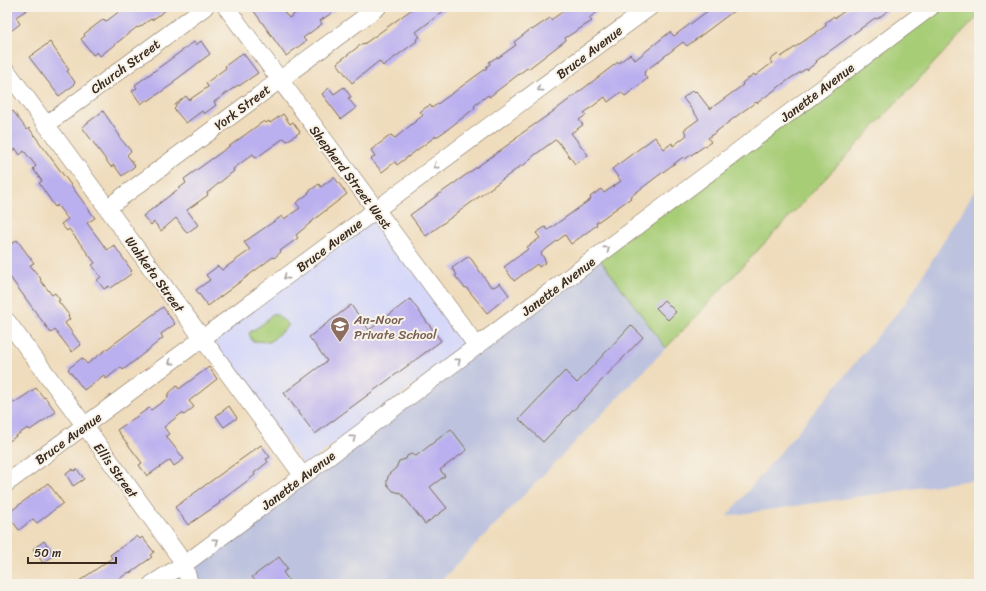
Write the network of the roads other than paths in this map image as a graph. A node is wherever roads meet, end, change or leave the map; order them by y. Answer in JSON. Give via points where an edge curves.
{"nodes":[{"id":1,"x":205,"y":7,"type":"edge"},
{"id":2,"x":226,"y":7,"type":"edge"},
{"id":3,"x":378,"y":7,"type":"edge"},
{"id":4,"x":650,"y":7,"type":"edge"},
{"id":5,"x":929,"y":8,"type":"edge"},
{"id":6,"x":7,"y":72,"type":"edge"},
{"id":7,"x":280,"y":80,"type":"junction"},
{"id":8,"x":46,"y":124,"type":"junction"},
{"id":9,"x":107,"y":208,"type":"junction"},
{"id":10,"x":376,"y":210,"type":"junction"},
{"id":11,"x":7,"y":321,"type":"edge"},
{"id":12,"x":203,"y":339,"type":"junction"},
{"id":13,"x":477,"y":346,"type":"junction"},
{"id":14,"x":85,"y":426,"type":"junction"},
{"id":15,"x":303,"y":476,"type":"junction"},
{"id":16,"x":7,"y":483,"type":"edge"},
{"id":17,"x":184,"y":565,"type":"junction"},
{"id":18,"x":152,"y":584,"type":"edge"},
{"id":19,"x":176,"y":584,"type":"edge"},
{"id":20,"x":190,"y":584,"type":"edge"}],
"edges":[{"from":1,"to":8,"type":"street","name":"Church Street"},
{"from":2,"to":7,"type":"street","name":"Shepherd Street West"},
{"from":3,"to":7,"type":"street","name":"York Street"},
{"from":4,"to":10,"type":"street","name":"Bruce Avenue","one_way":true},
{"from":13,"to":5,"type":"street","name":"Janette Avenue","one_way":true},
{"from":6,"to":8,"type":"street","name":"Wahketa Street"},
{"from":7,"to":9,"type":"street","name":"York Street"},
{"from":7,"to":10,"type":"street","name":"Shepherd Street West"},
{"from":8,"to":9,"type":"street","name":"Wahketa Street"},
{"from":9,"to":12,"type":"street","name":"Wahketa Street"},
{"from":10,"to":12,"type":"street","name":"Bruce Avenue","one_way":true},
{"from":10,"to":13,"type":"street","name":"Shepherd Street West"},
{"from":11,"to":14,"type":"street","name":"Ellis Street"},
{"from":12,"to":14,"type":"street","name":"Bruce Avenue","one_way":true},
{"from":12,"to":15,"type":"street","name":"Wahketa Street"},
{"from":15,"to":13,"type":"street","name":"Janette Avenue","one_way":true},
{"from":14,"to":16,"type":"street","name":"Bruce Avenue"},
{"from":14,"to":17,"type":"street","name":"Ellis Street"},
{"from":17,"to":15,"type":"street","name":"Janette Avenue","one_way":true},
{"from":17,"to":18,"type":"street","name":"Janette Avenue"},
{"from":17,"to":19,"type":"street"},
{"from":17,"to":20,"type":"street","name":"Ellis Street"}]}
